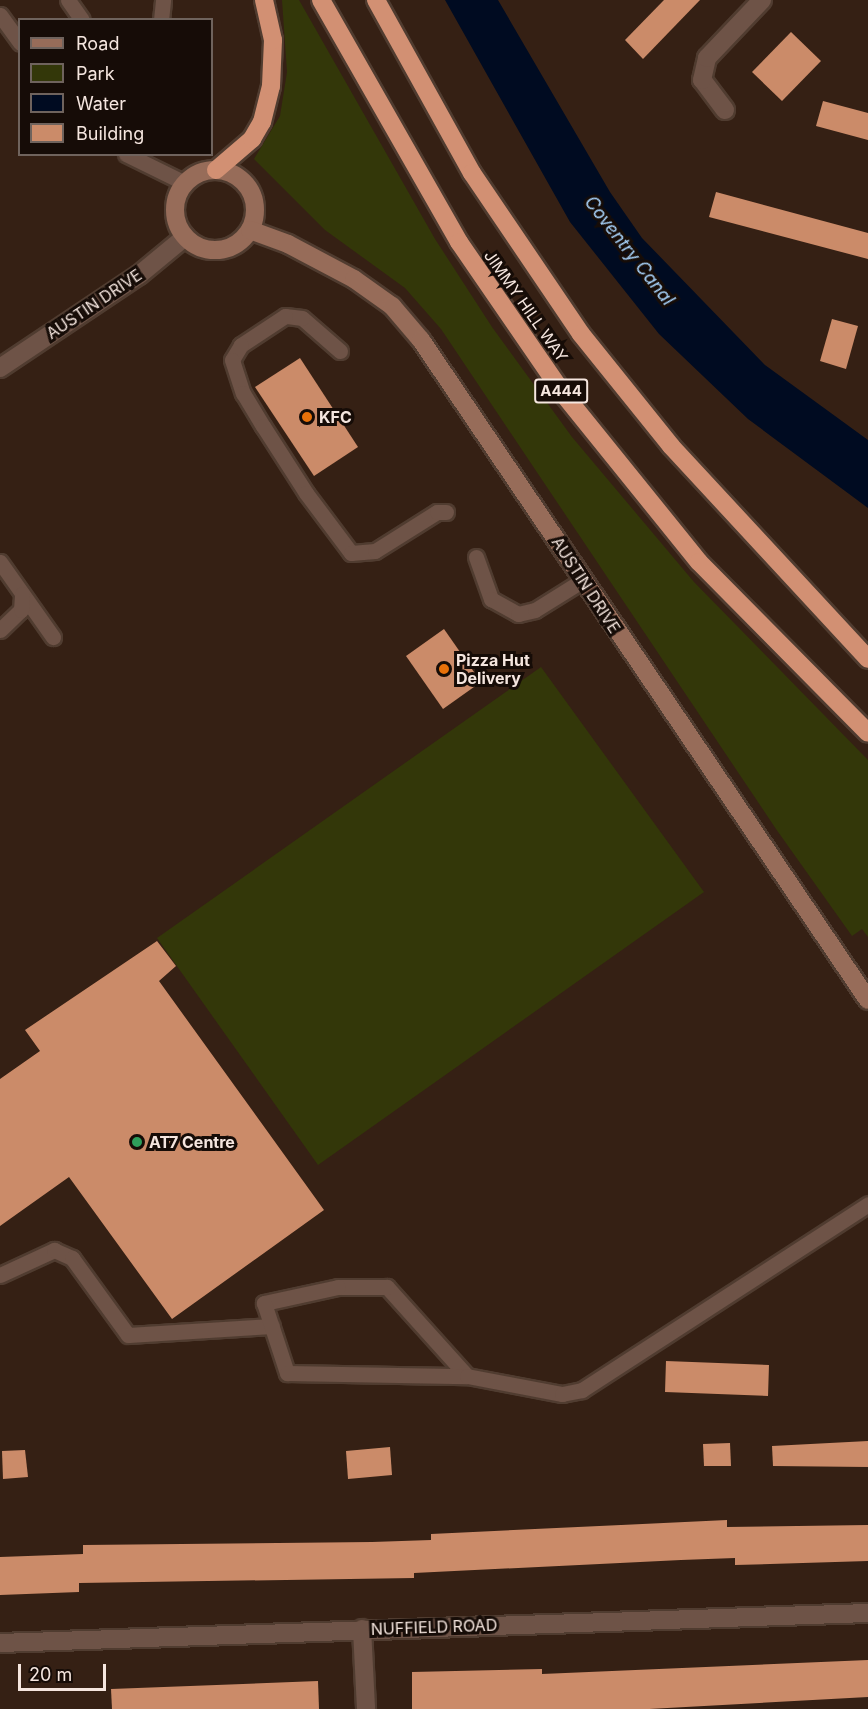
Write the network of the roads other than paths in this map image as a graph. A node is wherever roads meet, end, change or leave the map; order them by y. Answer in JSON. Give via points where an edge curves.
{"nodes":[{"id":1,"x":68,"y":0,"type":"edge"},
{"id":2,"x":163,"y":0,"type":"edge"},
{"id":3,"x":264,"y":0,"type":"edge"},
{"id":4,"x":321,"y":0,"type":"edge"},
{"id":5,"x":376,"y":0,"type":"edge"},
{"id":6,"x":762,"y":0,"type":"edge"},
{"id":7,"x":0,"y":15,"type":"edge"},
{"id":8,"x":81,"y":18,"type":"edge"},
{"id":9,"x":161,"y":18,"type":"edge"},
{"id":10,"x":18,"y":40,"type":"edge"},
{"id":11,"x":725,"y":110,"type":"dead end"},
{"id":12,"x":130,"y":156,"type":"edge"},
{"id":13,"x":216,"y":170,"type":"junction"},
{"id":14,"x":185,"y":183,"type":"junction"},
{"id":15,"x":250,"y":230,"type":"junction"},
{"id":16,"x":185,"y":237,"type":"junction"},
{"id":17,"x":340,"y":351,"type":"dead end"},
{"id":18,"x":0,"y":368,"type":"edge"},
{"id":19,"x":446,"y":512,"type":"dead end"},
{"id":20,"x":476,"y":557,"type":"dead end"},
{"id":21,"x":0,"y":562,"type":"edge"},
{"id":22,"x":583,"y":580,"type":"junction"},
{"id":23,"x":22,"y":594,"type":"junction"},
{"id":24,"x":0,"y":630,"type":"edge"},
{"id":25,"x":53,"y":637,"type":"dead end"},
{"id":26,"x":868,"y":659,"type":"edge"},
{"id":27,"x":868,"y":733,"type":"edge"},
{"id":28,"x":868,"y":1000,"type":"edge"},
{"id":29,"x":868,"y":1204,"type":"edge"},
{"id":30,"x":0,"y":1275,"type":"edge"},
{"id":31,"x":272,"y":1326,"type":"junction"},
{"id":32,"x":467,"y":1376,"type":"junction"},
{"id":33,"x":868,"y":1612,"type":"edge"},
{"id":34,"x":362,"y":1629,"type":"junction"},
{"id":35,"x":0,"y":1643,"type":"edge"},
{"id":36,"x":366,"y":1709,"type":"edge"}],
"edges":[{"from":1,"to":8,"type":"lane"},
{"from":2,"to":9,"type":"lane"},
{"from":3,"to":13,"type":"highway","via":[[273,40],[271,86],[262,122],[252,139]]},
{"from":4,"to":27,"type":"highway","name":"JIMMY HILL WAY","number":"A444","via":[[378,106],[477,272],[565,396],[699,562]]},
{"from":5,"to":26,"type":"highway","name":"JIMMY HILL WAY","number":"A444","via":[[472,173],[581,334],[671,446]]},
{"from":6,"to":11,"type":"street","via":[[707,58],[702,80]]},
{"from":7,"to":10,"type":"lane"},
{"from":12,"to":14,"type":"lane"},
{"from":13,"to":14,"type":"street","via":[[200,172]]},
{"from":13,"to":15,"type":"street","via":[[243,181],[251,193],[255,207]]},
{"from":14,"to":16,"type":"street","via":[[175,205],[176,220]]},
{"from":15,"to":16,"type":"street","via":[[229,248],[216,251],[205,250]]},
{"from":15,"to":22,"type":"street","name":"AUSTIN DRIVE","via":[[288,244],[392,306],[421,340]]},
{"from":16,"to":18,"type":"street","name":"AUSTIN DRIVE","via":[[139,275]]},
{"from":17,"to":19,"type":"lane","via":[[302,318],[285,316],[241,345],[232,360],[243,393],[263,426],[351,553],[375,551],[437,512]]},
{"from":20,"to":22,"type":"lane","via":[[491,599],[518,614],[535,610]]},
{"from":21,"to":23,"type":"lane"},
{"from":22,"to":28,"type":"street","name":"AUSTIN DRIVE"},
{"from":23,"to":24,"type":"lane","via":[[21,610]]},
{"from":23,"to":25,"type":"lane"},
{"from":29,"to":32,"type":"lane","via":[[582,1390],[544,1392]]},
{"from":30,"to":31,"type":"lane","via":[[54,1250],[72,1258],[128,1335]]},
{"from":31,"to":32,"type":"lane","via":[[287,1373]]},
{"from":31,"to":32,"type":"lane","via":[[264,1303],[338,1287],[387,1287]]},
{"from":33,"to":34,"type":"street","name":"NUFFIELD ROAD"},
{"from":34,"to":35,"type":"street","name":"NUFFIELD ROAD"},
{"from":34,"to":36,"type":"street"}]}
